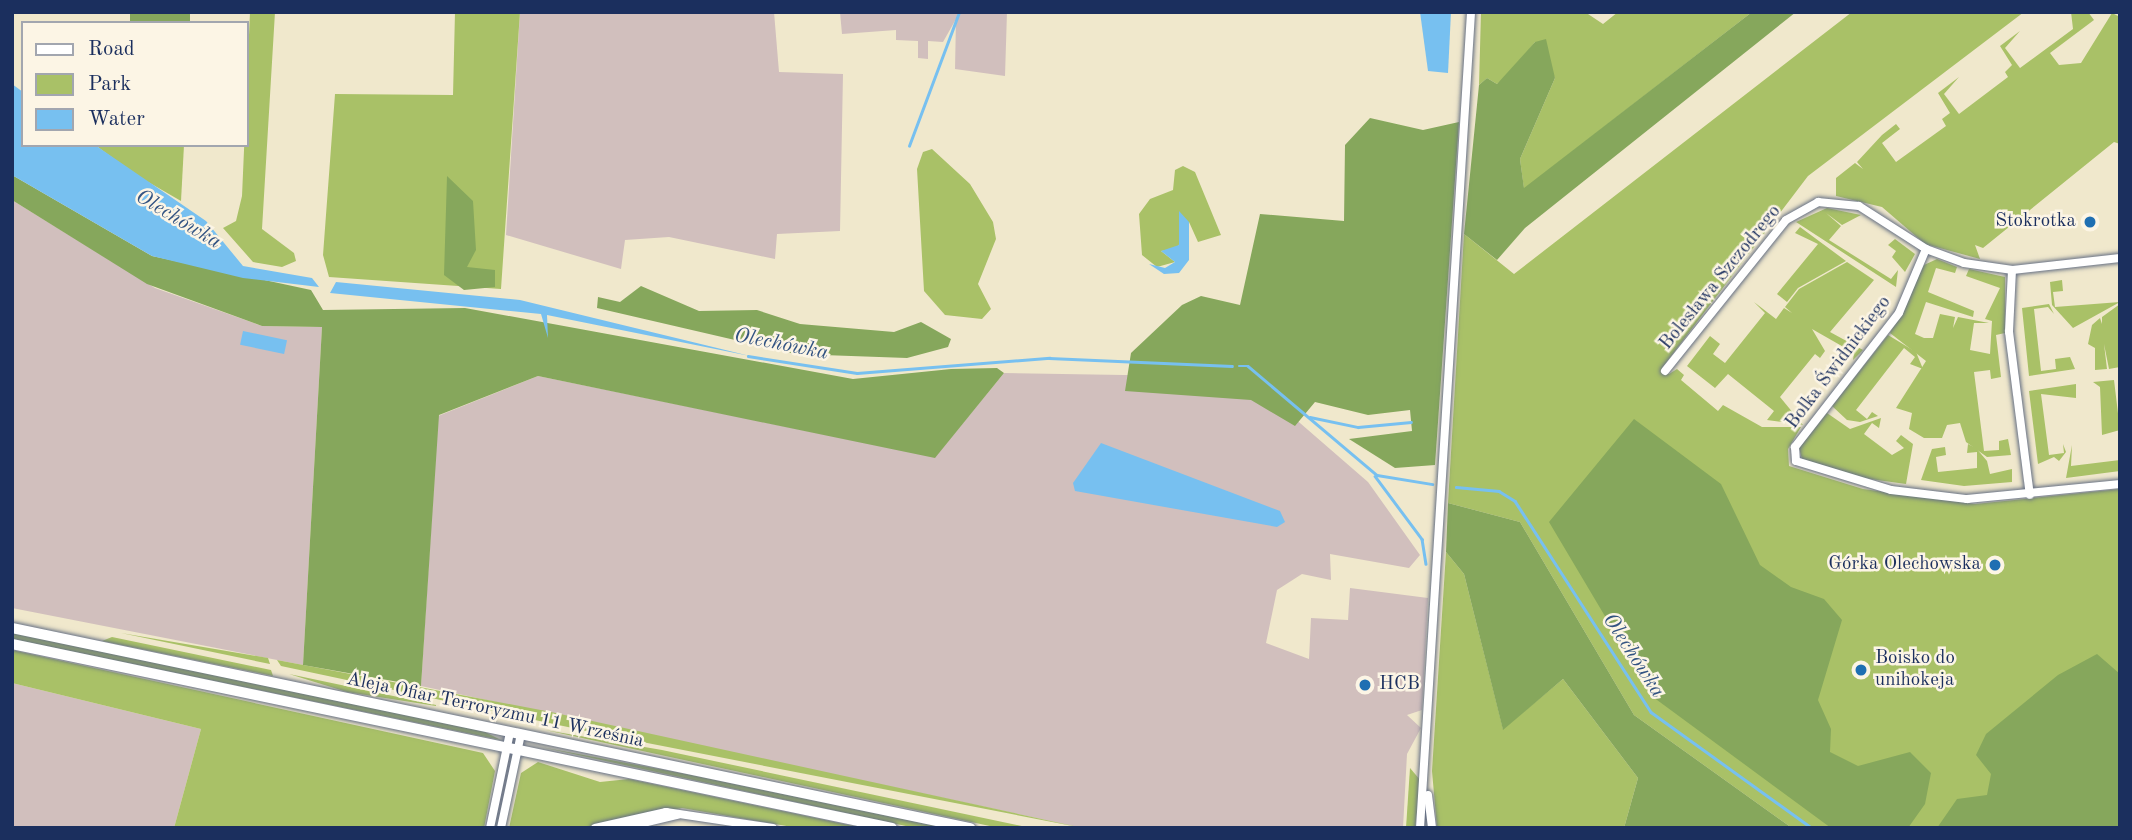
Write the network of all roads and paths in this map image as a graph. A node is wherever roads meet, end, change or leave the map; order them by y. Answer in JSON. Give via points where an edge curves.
{"nodes":[{"id":1,"x":1471,"y":12,"type":"edge"},
{"id":2,"x":1926,"y":249,"type":"junction"},
{"id":3,"x":2120,"y":258,"type":"edge"},
{"id":4,"x":2012,"y":270,"type":"junction"},
{"id":5,"x":1665,"y":371,"type":"dead end"},
{"id":6,"x":2120,"y":484,"type":"edge"},
{"id":7,"x":2030,"y":495,"type":"junction"},
{"id":8,"x":12,"y":628,"type":"edge"},
{"id":9,"x":12,"y":644,"type":"edge"},
{"id":10,"x":516,"y":733,"type":"junction"},
{"id":11,"x":512,"y":748,"type":"junction"},
{"id":12,"x":1427,"y":781,"type":"junction"},
{"id":13,"x":680,"y":814,"type":"junction"},
{"id":14,"x":489,"y":828,"type":"edge"},
{"id":15,"x":501,"y":828,"type":"edge"},
{"id":16,"x":595,"y":828,"type":"edge"},
{"id":17,"x":622,"y":828,"type":"edge"},
{"id":18,"x":773,"y":828,"type":"edge"},
{"id":19,"x":891,"y":828,"type":"edge"},
{"id":20,"x":970,"y":828,"type":"edge"},
{"id":21,"x":1420,"y":828,"type":"edge"},
{"id":22,"x":1433,"y":828,"type":"edge"}],
"edges":[{"from":1,"to":12,"type":"street"},
{"from":2,"to":4,"type":"street","name":"Bolesława Szczodrego"},
{"from":2,"to":5,"type":"street","name":"Bolesława Szczodrego","via":[[1852,204],[1805,206],[1786,220]]},
{"from":2,"to":7,"type":"street","name":"Bolka Świdnickiego","via":[[1899,313],[1795,447],[1796,461],[1835,477],[1920,495]]},
{"from":3,"to":4,"type":"street","name":"Bolesława Szczodrego"},
{"from":4,"to":7,"type":"street","via":[[2009,332]]},
{"from":6,"to":7,"type":"street","name":"Bolka Świdnickiego"},
{"from":8,"to":10,"type":"street","name":"Aleja Ofiar Terroryzmu 11 Września"},
{"from":9,"to":11,"type":"street","name":"Aleja Ofiar Terroryzmu 11 Września"},
{"from":10,"to":11,"type":"street"},
{"from":10,"to":20,"type":"street","name":"Aleja Ofiar Terroryzmu 11 Września"},
{"from":11,"to":14,"type":"street"},
{"from":11,"to":15,"type":"street"},
{"from":11,"to":19,"type":"street","name":"Aleja Ofiar Terroryzmu 11 Września"},
{"from":12,"to":21,"type":"street"},
{"from":12,"to":22,"type":"street"},
{"from":13,"to":16,"type":"street","via":[[647,814]]},
{"from":13,"to":17,"type":"street"},
{"from":13,"to":18,"type":"street"}]}
